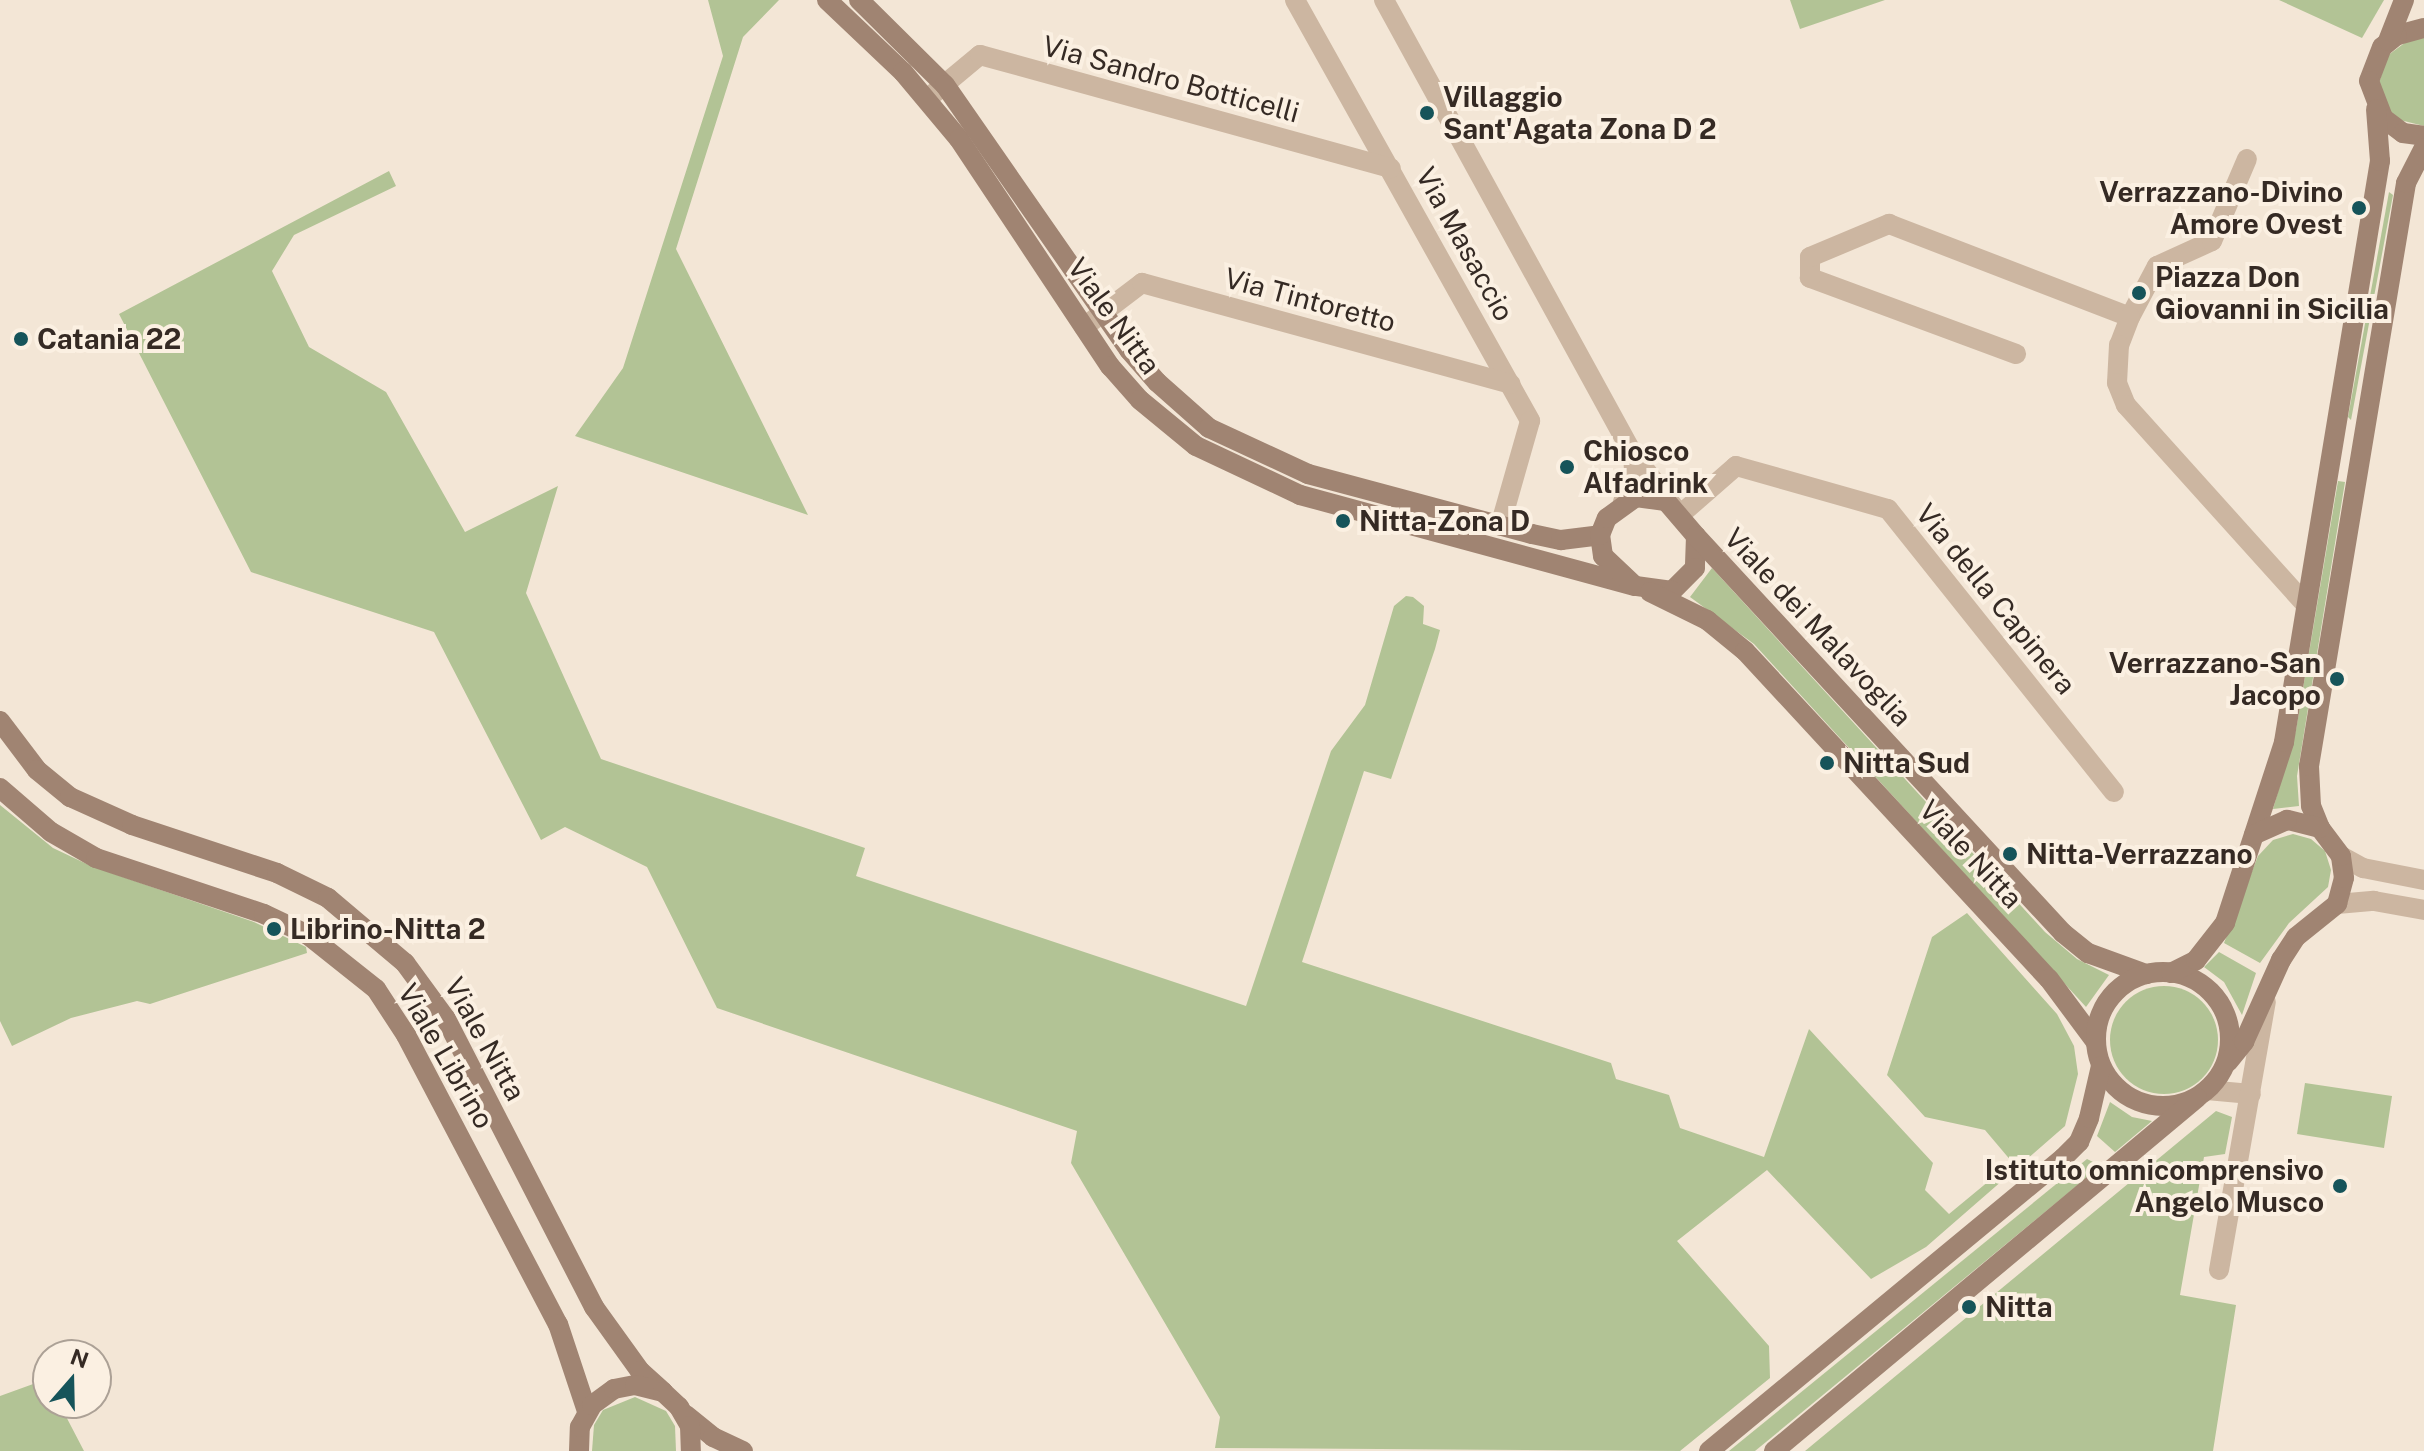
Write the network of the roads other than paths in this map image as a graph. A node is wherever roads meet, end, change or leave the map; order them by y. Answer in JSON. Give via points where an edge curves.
{"nodes":[{"id":1,"x":827,"y":0,"type":"edge"},
{"id":2,"x":859,"y":0,"type":"edge"},
{"id":3,"x":1295,"y":0,"type":"edge"},
{"id":4,"x":1384,"y":0,"type":"edge"},
{"id":5,"x":2404,"y":0,"type":"edge"},
{"id":6,"x":2424,"y":28,"type":"edge"},
{"id":7,"x":2388,"y":41,"type":"junction"},
{"id":8,"x":945,"y":85,"type":"junction"},
{"id":9,"x":927,"y":99,"type":"junction"},
{"id":10,"x":2376,"y":109,"type":"junction"},
{"id":11,"x":2424,"y":136,"type":"edge"},
{"id":12,"x":2424,"y":148,"type":"edge"},
{"id":13,"x":2247,"y":159,"type":"dead end"},
{"id":14,"x":1391,"y":168,"type":"junction"},
{"id":15,"x":1104,"y":313,"type":"junction"},
{"id":16,"x":2130,"y":317,"type":"junction"},
{"id":17,"x":1084,"y":327,"type":"junction"},
{"id":18,"x":2016,"y":354,"type":"dead end"},
{"id":19,"x":1510,"y":384,"type":"junction"},
{"id":20,"x":1633,"y":454,"type":"junction"},
{"id":21,"x":1623,"y":502,"type":"junction"},
{"id":22,"x":1678,"y":510,"type":"junction"},
{"id":23,"x":1500,"y":526,"type":"junction"},
{"id":24,"x":1600,"y":535,"type":"junction"},
{"id":25,"x":1696,"y":536,"type":"junction"},
{"id":26,"x":1643,"y":589,"type":"junction"},
{"id":27,"x":2306,"y":605,"type":"junction"},
{"id":28,"x":0,"y":721,"type":"edge"},
{"id":29,"x":0,"y":788,"type":"edge"},
{"id":30,"x":2114,"y":792,"type":"dead end"},
{"id":31,"x":2320,"y":828,"type":"junction"},
{"id":32,"x":2254,"y":835,"type":"junction"},
{"id":33,"x":2341,"y":856,"type":"junction"},
{"id":34,"x":2424,"y":880,"type":"edge"},
{"id":35,"x":2337,"y":904,"type":"junction"},
{"id":36,"x":2424,"y":910,"type":"edge"},
{"id":37,"x":2171,"y":973,"type":"junction"},
{"id":38,"x":2146,"y":974,"type":"junction"},
{"id":39,"x":2267,"y":997,"type":"junction"},
{"id":40,"x":2095,"y":1041,"type":"junction"},
{"id":41,"x":2225,"y":1065,"type":"junction"},
{"id":42,"x":2101,"y":1066,"type":"junction"},
{"id":43,"x":2202,"y":1094,"type":"junction"},
{"id":44,"x":2251,"y":1094,"type":"junction"},
{"id":45,"x":2219,"y":1270,"type":"dead end"},
{"id":46,"x":663,"y":1392,"type":"junction"},
{"id":47,"x":684,"y":1413,"type":"junction"},
{"id":48,"x":584,"y":1419,"type":"junction"},
{"id":49,"x":562,"y":1451,"type":"edge"},
{"id":50,"x":579,"y":1451,"type":"edge"},
{"id":51,"x":691,"y":1451,"type":"edge"},
{"id":52,"x":743,"y":1451,"type":"edge"},
{"id":53,"x":1709,"y":1451,"type":"edge"},
{"id":54,"x":1774,"y":1451,"type":"edge"}],
"edges":[{"from":1,"to":9,"type":"main road","name":"Viale Nitta"},
{"from":2,"to":8,"type":"main road"},
{"from":3,"to":14,"type":"street","name":"Via Masaccio"},
{"from":4,"to":20,"type":"street"},
{"from":5,"to":7,"type":"main road"},
{"from":6,"to":7,"type":"main road"},
{"from":7,"to":10,"type":"main road","via":[[2370,72]]},
{"from":8,"to":9,"type":"street"},
{"from":8,"to":14,"type":"street","name":"Via Sandro Botticelli","via":[[980,55]]},
{"from":8,"to":15,"type":"main road"},
{"from":9,"to":17,"type":"main road","name":"Viale Nitta"},
{"from":10,"to":11,"type":"main road","via":[[2392,127]]},
{"from":10,"to":27,"type":"main road","via":[[2380,161]]},
{"from":12,"to":31,"type":"main road","via":[[2406,183],[2313,737],[2308,787]]},
{"from":13,"to":16,"type":"street","via":[[2212,241],[2157,266]]},
{"from":14,"to":19,"type":"street","name":"Via Masaccio"},
{"from":15,"to":17,"type":"street"},
{"from":15,"to":19,"type":"street","name":"Via Tintoretto","via":[[1142,283]]},
{"from":15,"to":23,"type":"main road","via":[[1157,382],[1209,428],[1234,442],[1308,474]]},
{"from":16,"to":18,"type":"street","via":[[1889,224],[1810,257],[1810,278]]},
{"from":16,"to":27,"type":"street","via":[[2119,345],[2117,383],[2126,405]]},
{"from":17,"to":26,"type":"main road","name":"Viale Nitta","via":[[1140,400],[1196,446],[1243,473],[1300,495]]},
{"from":19,"to":23,"type":"street","name":"Via Masaccio","via":[[1530,421]]},
{"from":20,"to":21,"type":"street","via":[[1634,471]]},
{"from":20,"to":22,"type":"street"},
{"from":21,"to":22,"type":"main road","via":[[1650,497]]},
{"from":21,"to":24,"type":"main road"},
{"from":22,"to":25,"type":"main road"},
{"from":22,"to":30,"type":"street","name":"Via della Capinera","via":[[1736,466],[1888,509]]},
{"from":23,"to":24,"type":"main road","via":[[1561,540]]},
{"from":24,"to":26,"type":"main road","via":[[1609,566]]},
{"from":25,"to":26,"type":"main road","via":[[1699,557],[1689,579],[1672,591]]},
{"from":25,"to":38,"type":"main road","name":"Viale dei Malavoglia","via":[[2063,933],[2088,953]]},
{"from":26,"to":40,"type":"main road","name":"Viale Nitta","via":[[1707,620],[1745,651],[2049,979]]},
{"from":27,"to":32,"type":"main road","via":[[2284,742]]},
{"from":28,"to":46,"type":"main road","name":"Viale Nitta","via":[[37,770],[70,797],[132,825],[277,873],[328,898],[405,963],[451,1029],[594,1307],[640,1371]]},
{"from":29,"to":48,"type":"main road","name":"Viale Librino","via":[[51,832],[96,858],[264,914],[308,935],[376,989],[406,1035],[558,1324]]},
{"from":31,"to":32,"type":"main road","via":[[2287,820]]},
{"from":31,"to":33,"type":"main road"},
{"from":32,"to":37,"type":"main road","via":[[2225,923],[2196,960]]},
{"from":33,"to":34,"type":"street","via":[[2363,868]]},
{"from":33,"to":35,"type":"main road","via":[[2344,878]]},
{"from":35,"to":36,"type":"street","via":[[2374,901]]},
{"from":35,"to":39,"type":"main road","via":[[2296,937]]},
{"from":37,"to":38,"type":"main road"},
{"from":37,"to":41,"type":"main road","via":[[2205,987],[2221,1006],[2230,1041]]},
{"from":38,"to":40,"type":"main road","via":[[2105,1004]]},
{"from":39,"to":41,"type":"main road","via":[[2244,1042]]},
{"from":39,"to":44,"type":"street"},
{"from":40,"to":42,"type":"main road"},
{"from":41,"to":43,"type":"main road"},
{"from":42,"to":43,"type":"main road","via":[[2117,1089],[2142,1103],[2170,1106]]},
{"from":42,"to":53,"type":"main road","via":[[2089,1118],[2079,1142],[2063,1158]]},
{"from":43,"to":44,"type":"street"},
{"from":43,"to":54,"type":"main road"},
{"from":44,"to":45,"type":"street"},
{"from":46,"to":47,"type":"main road","name":"Viale Nitta"},
{"from":46,"to":48,"type":"main road","via":[[643,1385],[621,1386]]},
{"from":47,"to":51,"type":"main road"},
{"from":47,"to":52,"type":"main road","via":[[713,1437]]},
{"from":48,"to":49,"type":"main road"},
{"from":48,"to":50,"type":"main road"}]}
